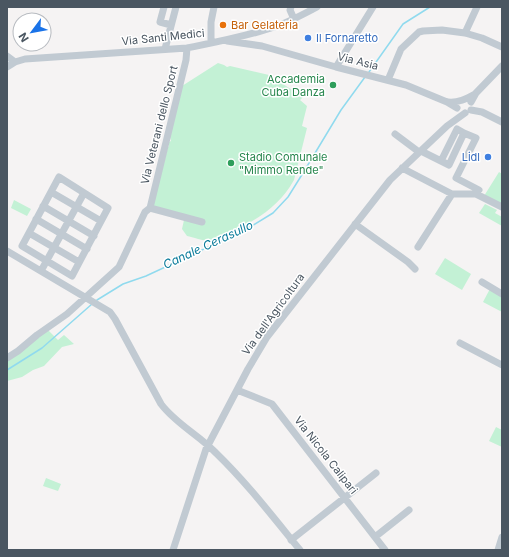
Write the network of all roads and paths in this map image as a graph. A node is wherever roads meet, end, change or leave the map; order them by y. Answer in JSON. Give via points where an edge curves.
{"nodes":[{"id":1,"x":164,"y":7,"type":"edge"},
{"id":2,"x":176,"y":7,"type":"edge"},
{"id":3,"x":214,"y":7,"type":"edge"},
{"id":4,"x":291,"y":7,"type":"edge"},
{"id":5,"x":317,"y":7,"type":"edge"},
{"id":6,"x":373,"y":7,"type":"edge"},
{"id":7,"x":477,"y":7,"type":"edge"},
{"id":8,"x":294,"y":18,"type":"junction"},
{"id":9,"x":171,"y":25,"type":"junction"},
{"id":10,"x":261,"y":31,"type":"junction"},
{"id":11,"x":465,"y":33,"type":"junction"},
{"id":12,"x":246,"y":34,"type":"junction"},
{"id":13,"x":223,"y":40,"type":"junction"},
{"id":14,"x":211,"y":43,"type":"junction"},
{"id":15,"x":248,"y":44,"type":"junction"},
{"id":16,"x":262,"y":46,"type":"junction"},
{"id":17,"x":502,"y":47,"type":"edge"},
{"id":18,"x":187,"y":48,"type":"junction"},
{"id":19,"x":165,"y":49,"type":"junction"},
{"id":20,"x":10,"y":58,"type":"edge"},
{"id":21,"x":502,"y":66,"type":"edge"},
{"id":22,"x":7,"y":67,"type":"edge"},
{"id":23,"x":336,"y":67,"type":"junction"},
{"id":24,"x":388,"y":80,"type":"junction"},
{"id":25,"x":476,"y":93,"type":"junction"},
{"id":26,"x":460,"y":105,"type":"junction"},
{"id":27,"x":470,"y":107,"type":"junction"},
{"id":28,"x":502,"y":122,"type":"edge"},
{"id":29,"x":447,"y":126,"type":"junction"},
{"id":30,"x":395,"y":134,"type":"dead end"},
{"id":31,"x":420,"y":152,"type":"junction"},
{"id":32,"x":402,"y":168,"type":"junction"},
{"id":33,"x":479,"y":190,"type":"dead end"},
{"id":34,"x":51,"y":192,"type":"junction"},
{"id":35,"x":84,"y":192,"type":"junction"},
{"id":36,"x":452,"y":194,"type":"junction"},
{"id":37,"x":43,"y":206,"type":"junction"},
{"id":38,"x":76,"y":207,"type":"junction"},
{"id":39,"x":502,"y":207,"type":"edge"},
{"id":40,"x":150,"y":208,"type":"junction"},
{"id":41,"x":36,"y":219,"type":"junction"},
{"id":42,"x":69,"y":221,"type":"junction"},
{"id":43,"x":101,"y":221,"type":"junction"},
{"id":44,"x":202,"y":222,"type":"dead end"},
{"id":45,"x":355,"y":224,"type":"junction"},
{"id":46,"x":29,"y":232,"type":"junction"},
{"id":47,"x":62,"y":234,"type":"junction"},
{"id":48,"x":94,"y":236,"type":"junction"},
{"id":49,"x":22,"y":246,"type":"junction"},
{"id":50,"x":54,"y":247,"type":"junction"},
{"id":51,"x":418,"y":247,"type":"dead end"},
{"id":52,"x":87,"y":249,"type":"junction"},
{"id":53,"x":7,"y":251,"type":"edge"},
{"id":54,"x":16,"y":257,"type":"junction"},
{"id":55,"x":47,"y":260,"type":"junction"},
{"id":56,"x":79,"y":262,"type":"junction"},
{"id":57,"x":415,"y":269,"type":"dead end"},
{"id":58,"x":41,"y":271,"type":"junction"},
{"id":59,"x":72,"y":276,"type":"junction"},
{"id":60,"x":482,"y":282,"type":"dead end"},
{"id":61,"x":66,"y":286,"type":"junction"},
{"id":62,"x":502,"y":294,"type":"edge"},
{"id":63,"x":85,"y":297,"type":"junction"},
{"id":64,"x":460,"y":343,"type":"dead end"},
{"id":65,"x":7,"y":358,"type":"edge"},
{"id":66,"x":502,"y":365,"type":"edge"},
{"id":67,"x":237,"y":390,"type":"junction"},
{"id":68,"x":208,"y":444,"type":"junction"},
{"id":69,"x":376,"y":473,"type":"dead end"},
{"id":70,"x":344,"y":497,"type":"junction"},
{"id":71,"x":408,"y":510,"type":"dead end"},
{"id":72,"x":375,"y":537,"type":"junction"},
{"id":73,"x":502,"y":537,"type":"edge"},
{"id":74,"x":291,"y":540,"type":"junction"},
{"id":75,"x":173,"y":550,"type":"edge"},
{"id":76,"x":300,"y":550,"type":"edge"},
{"id":77,"x":385,"y":550,"type":"edge"},
{"id":78,"x":498,"y":550,"type":"edge"}],
"edges":[{"from":1,"to":9,"type":"street","via":[[160,22]]},
{"from":2,"to":9,"type":"street"},
{"from":3,"to":14,"type":"street"},
{"from":4,"to":8,"type":"street"},
{"from":5,"to":8,"type":"street","name":"Via Santi Medici"},
{"from":6,"to":23,"type":"street"},
{"from":7,"to":11,"type":"street"},
{"from":8,"to":10,"type":"street","name":"Via Santi Medici"},
{"from":9,"to":19,"type":"street"},
{"from":10,"to":12,"type":"street","name":"Via Santi Medici"},
{"from":10,"to":16,"type":"street","via":[[258,40]]},
{"from":11,"to":17,"type":"street"},
{"from":11,"to":24,"type":"street","via":[[432,30],[419,32],[401,49]]},
{"from":12,"to":13,"type":"street","name":"Via Santi Medici"},
{"from":12,"to":15,"type":"street"},
{"from":12,"to":16,"type":"street","name":"Via Asia"},
{"from":13,"to":14,"type":"street","name":"Via Santi Medici"},
{"from":13,"to":15,"type":"street","name":"Via Asia"},
{"from":14,"to":18,"type":"street","name":"Via Santi Medici"},
{"from":15,"to":16,"type":"street","name":"Via Asia"},
{"from":16,"to":23,"type":"street","name":"Via Asia"},
{"from":18,"to":19,"type":"street","name":"Via Santi Medici"},
{"from":18,"to":40,"type":"street","name":"Via Veterani dello Sport"},
{"from":19,"to":20,"type":"street","name":"Via Santi Medici"},
{"from":20,"to":22,"type":"street","name":"Via Santi Medici"},
{"from":21,"to":25,"type":"street","name":"Via dell'Agricoltura"},
{"from":23,"to":24,"type":"street","name":"Via Asia"},
{"from":24,"to":26,"type":"street","name":"Via Asia","via":[[406,84]]},
{"from":25,"to":26,"type":"street","name":"Via dell'Agricoltura"},
{"from":25,"to":27,"type":"street","name":"Via dell'Agricoltura"},
{"from":26,"to":27,"type":"street"},
{"from":26,"to":27,"type":"street","via":[[462,113]]},
{"from":26,"to":29,"type":"street","name":"Via dell'Agricoltura"},
{"from":27,"to":28,"type":"street"},
{"from":27,"to":29,"type":"street","name":"Via dell'Agricoltura"},
{"from":29,"to":31,"type":"street","name":"Via dell'Agricoltura"},
{"from":30,"to":31,"type":"street"},
{"from":31,"to":32,"type":"street","name":"Via dell'Agricoltura"},
{"from":31,"to":33,"type":"street","via":[[441,161],[457,129],[476,138],[456,178]]},
{"from":32,"to":36,"type":"street"},
{"from":32,"to":45,"type":"street","name":"Via dell'Agricoltura"},
{"from":34,"to":35,"type":"street","via":[[59,177]]},
{"from":34,"to":37,"type":"street"},
{"from":34,"to":38,"type":"street"},
{"from":35,"to":38,"type":"street"},
{"from":35,"to":43,"type":"street","via":[[108,208]]},
{"from":36,"to":39,"type":"street","via":[[476,194]]},
{"from":36,"to":51,"type":"street"},
{"from":37,"to":41,"type":"street"},
{"from":37,"to":42,"type":"street"},
{"from":38,"to":42,"type":"street"},
{"from":38,"to":43,"type":"street"},
{"from":40,"to":44,"type":"street"},
{"from":40,"to":63,"type":"street","name":"Via Veterani dello Sport","via":[[119,267]]},
{"from":41,"to":46,"type":"street"},
{"from":41,"to":47,"type":"street"},
{"from":42,"to":47,"type":"street"},
{"from":42,"to":48,"type":"street"},
{"from":43,"to":48,"type":"street"},
{"from":45,"to":57,"type":"street"},
{"from":45,"to":67,"type":"street","name":"Via dell'Agricoltura","via":[[267,337]]},
{"from":46,"to":49,"type":"street"},
{"from":46,"to":50,"type":"street"},
{"from":47,"to":50,"type":"street"},
{"from":47,"to":52,"type":"street"},
{"from":48,"to":52,"type":"street"},
{"from":49,"to":54,"type":"street"},
{"from":49,"to":55,"type":"street"},
{"from":50,"to":55,"type":"street"},
{"from":50,"to":56,"type":"street"},
{"from":52,"to":56,"type":"street"},
{"from":53,"to":54,"type":"street"},
{"from":54,"to":58,"type":"street"},
{"from":55,"to":58,"type":"street"},
{"from":55,"to":59,"type":"street"},
{"from":56,"to":59,"type":"street"},
{"from":58,"to":61,"type":"street"},
{"from":59,"to":61,"type":"street"},
{"from":60,"to":62,"type":"street"},
{"from":61,"to":63,"type":"street"},
{"from":63,"to":65,"type":"street","name":"Via Veterani dello Sport","via":[[67,314]]},
{"from":63,"to":68,"type":"street","via":[[110,312],[170,416]]},
{"from":64,"to":66,"type":"street"},
{"from":67,"to":68,"type":"street","name":"Via dell'Agricoltura"},
{"from":67,"to":70,"type":"street","name":"Via Nicola Calipari","via":[[272,404]]},
{"from":68,"to":74,"type":"street","via":[[235,471]]},
{"from":68,"to":75,"type":"street","name":"Via dell'Agricoltura"},
{"from":69,"to":70,"type":"street"},
{"from":70,"to":72,"type":"street","name":"Via Nicola Calipari"},
{"from":70,"to":74,"type":"street"},
{"from":71,"to":72,"type":"street"},
{"from":72,"to":77,"type":"street","name":"Via Nicola Calipari"},
{"from":73,"to":78,"type":"street"},
{"from":74,"to":76,"type":"street"}]}
